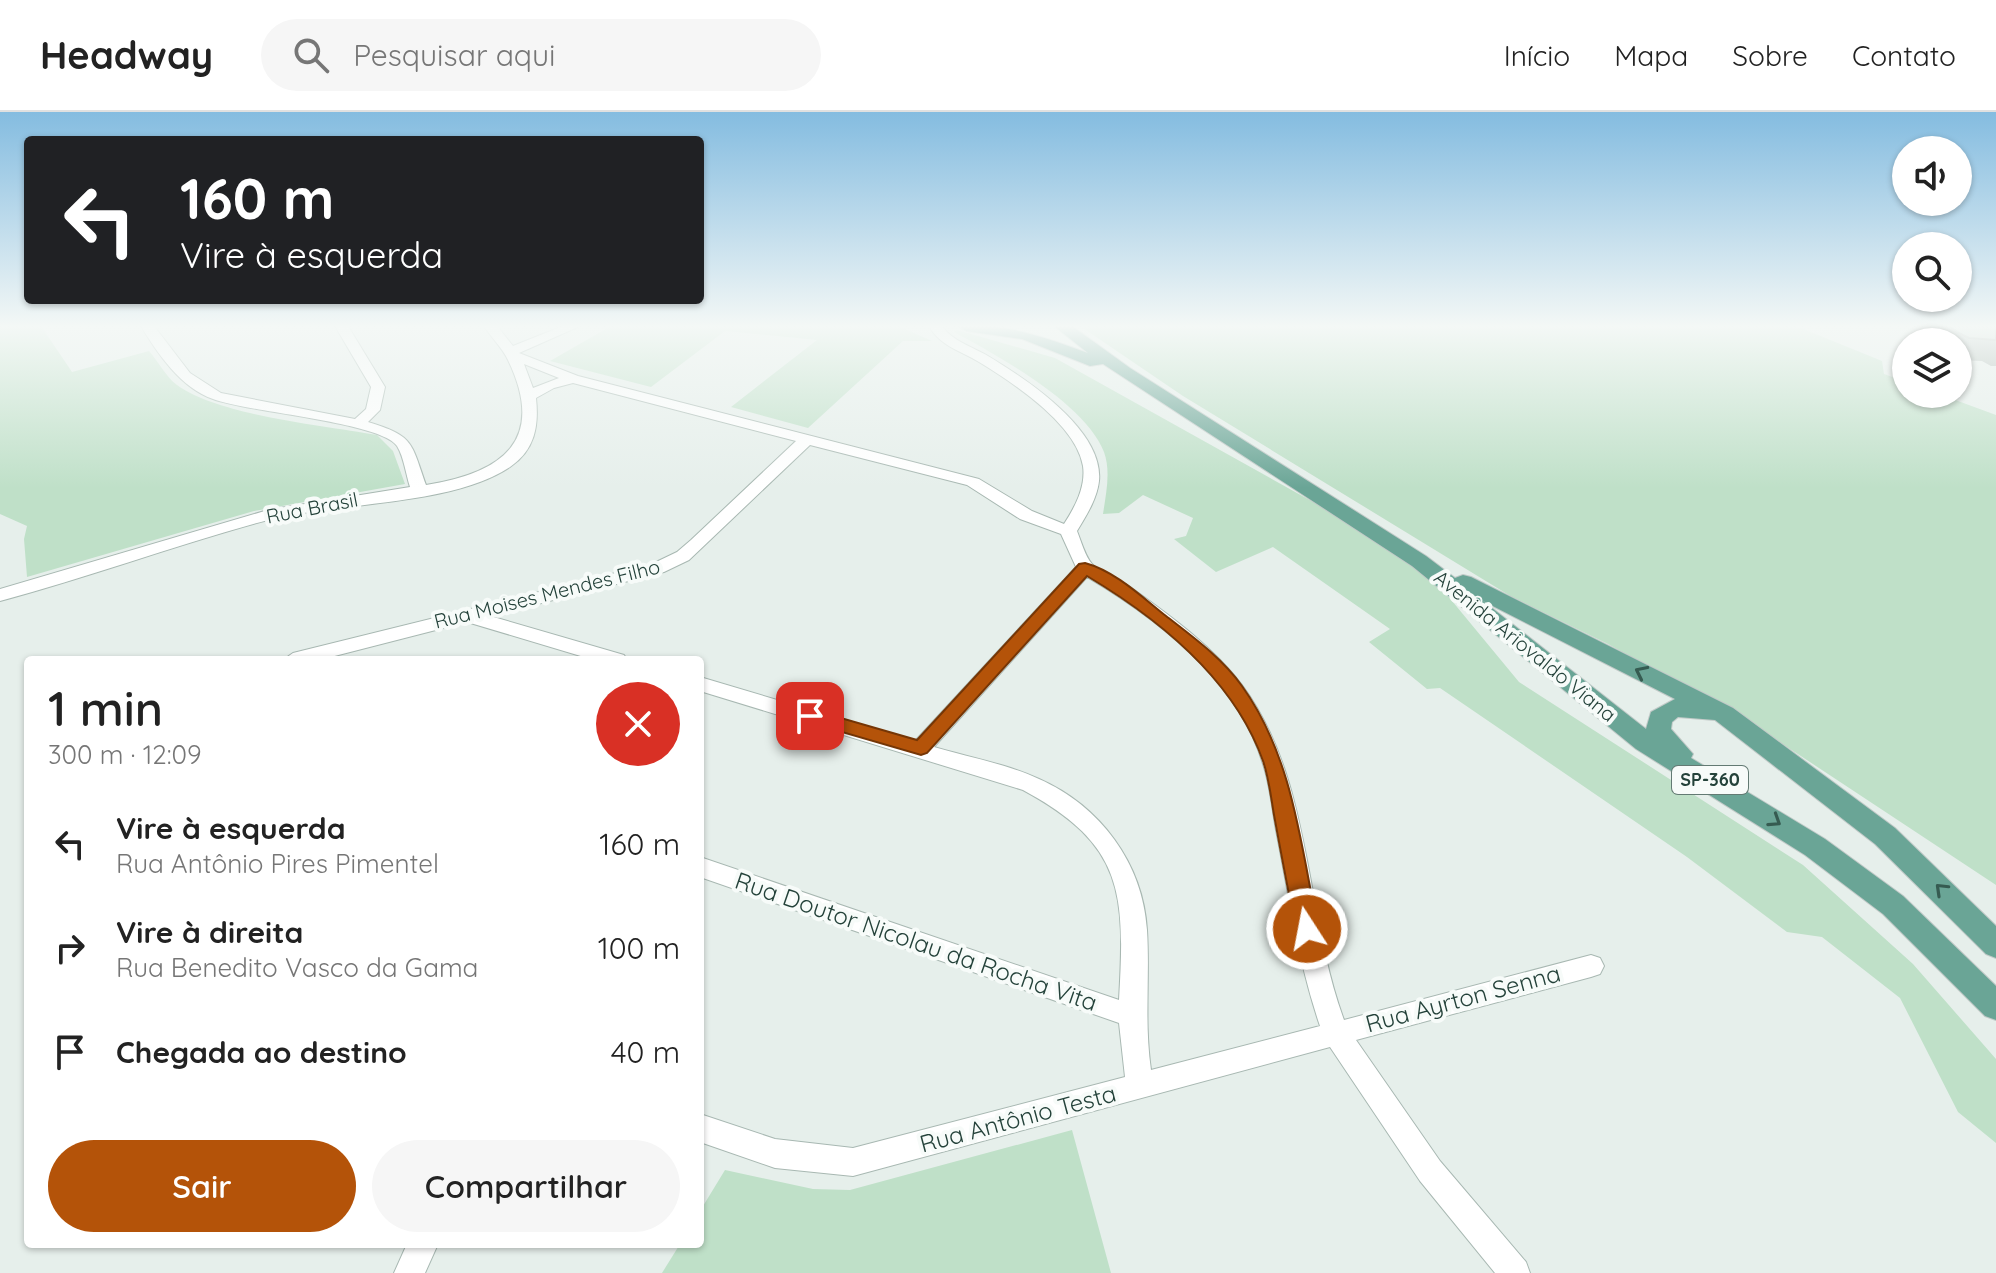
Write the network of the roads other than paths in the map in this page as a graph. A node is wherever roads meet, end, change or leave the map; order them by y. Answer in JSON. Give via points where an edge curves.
{"nodes":[{"id":1,"x":191,"y":380,"type":"edge"},
{"id":2,"x":374,"y":380,"type":"edge"},
{"id":3,"x":522,"y":380,"type":"edge"},
{"id":4,"x":568,"y":380,"type":"edge"},
{"id":5,"x":578,"y":380,"type":"edge"},
{"id":6,"x":1013,"y":380,"type":"edge"},
{"id":7,"x":1137,"y":380,"type":"edge"},
{"id":8,"x":529,"y":396,"type":"junction"},
{"id":9,"x":358,"y":424,"type":"junction"},
{"id":10,"x":806,"y":440,"type":"junction"},
{"id":11,"x":419,"y":489,"type":"junction"},
{"id":12,"x":1068,"y":531,"type":"junction"},
{"id":13,"x":1419,"y":561,"type":"junction"},
{"id":14,"x":1085,"y":568,"type":"junction"},
{"id":15,"x":0,"y":595,"type":"edge"},
{"id":16,"x":464,"y":616,"type":"junction"},
{"id":17,"x":309,"y":656,"type":"edge"},
{"id":18,"x":603,"y":656,"type":"edge"},
{"id":19,"x":704,"y":685,"type":"edge"},
{"id":20,"x":1724,"y":714,"type":"junction"},
{"id":21,"x":921,"y":748,"type":"junction"},
{"id":22,"x":1706,"y":778,"type":"junction"},
{"id":23,"x":704,"y":868,"type":"edge"},
{"id":24,"x":1996,"y":945,"type":"edge"},
{"id":25,"x":1591,"y":966,"type":"dead end"},
{"id":26,"x":1996,"y":1006,"type":"edge"},
{"id":27,"x":1132,"y":1016,"type":"junction"},
{"id":28,"x":1335,"y":1032,"type":"junction"},
{"id":29,"x":1140,"y":1087,"type":"junction"},
{"id":30,"x":704,"y":1130,"type":"edge"},
{"id":31,"x":421,"y":1248,"type":"edge"},
{"id":32,"x":409,"y":1273,"type":"edge"},
{"id":33,"x":1515,"y":1273,"type":"edge"}],
"edges":[{"from":1,"to":9,"type":"street","via":[[216,396]]},
{"from":2,"to":9,"type":"street","via":[[378,387],[373,410]]},
{"from":3,"to":8,"type":"street"},
{"from":4,"to":8,"type":"street"},
{"from":5,"to":10,"type":"street"},
{"from":6,"to":12,"type":"street","via":[[1041,400],[1086,446],[1089,489]]},
{"from":7,"to":13,"type":"main road","number":"SP-360"},
{"from":8,"to":11,"type":"street","name":"Rua Brasil","via":[[533,420],[528,436],[505,465],[461,484]]},
{"from":9,"to":11,"type":"street","via":[[400,439]]},
{"from":10,"to":12,"type":"street","via":[[973,482],[1026,515]]},
{"from":10,"to":16,"type":"street","name":"Rua Moises Mendes Filho","via":[[683,556],[658,568]]},
{"from":11,"to":15,"type":"street","name":"Rua Brasil","via":[[268,515]]},
{"from":12,"to":14,"type":"street"},
{"from":20,"to":13,"type":"main road","name":"Avenida Ariovaldo Viana","number":"SP-360","one_way":true},
{"from":13,"to":22,"type":"main road","name":"Avenida Ariovaldo Viana","number":"SP-360","via":[[1607,714]]},
{"from":14,"to":21,"type":"street"},
{"from":14,"to":28,"type":"street","via":[[1124,591],[1201,652],[1254,720],[1274,763],[1318,984]]},
{"from":16,"to":17,"type":"street","name":"Rua Moises Mendes Filho"},
{"from":16,"to":18,"type":"street"},
{"from":19,"to":21,"type":"street"},
{"from":20,"to":22,"type":"main road","number":"SP-360","via":[[1674,708],[1660,718],[1658,731],[1665,741]]},
{"from":24,"to":20,"type":"main road","name":"Avenida Ariovaldo Viana","number":"SP-360","one_way":true,"via":[[1885,836]]},
{"from":21,"to":27,"type":"street","via":[[1061,799],[1106,845],[1129,884],[1135,927]]},
{"from":22,"to":26,"type":"main road","name":"Avenida Ariovaldo Viana","number":"SP-360","one_way":true,"via":[[1815,847],[1893,905]]},
{"from":23,"to":27,"type":"street","name":"Rua Doutor Nicolau da Rocha Vita"},
{"from":25,"to":28,"type":"street","name":"Rua Ayrton Senna"},
{"from":27,"to":29,"type":"street"},
{"from":28,"to":29,"type":"street","name":"Rua Antônio Testa"},
{"from":28,"to":33,"type":"street","via":[[1430,1171]]},
{"from":29,"to":30,"type":"street","name":"Rua Antônio Testa","via":[[853,1162],[808,1162],[760,1153]]},
{"from":31,"to":32,"type":"street"}]}
